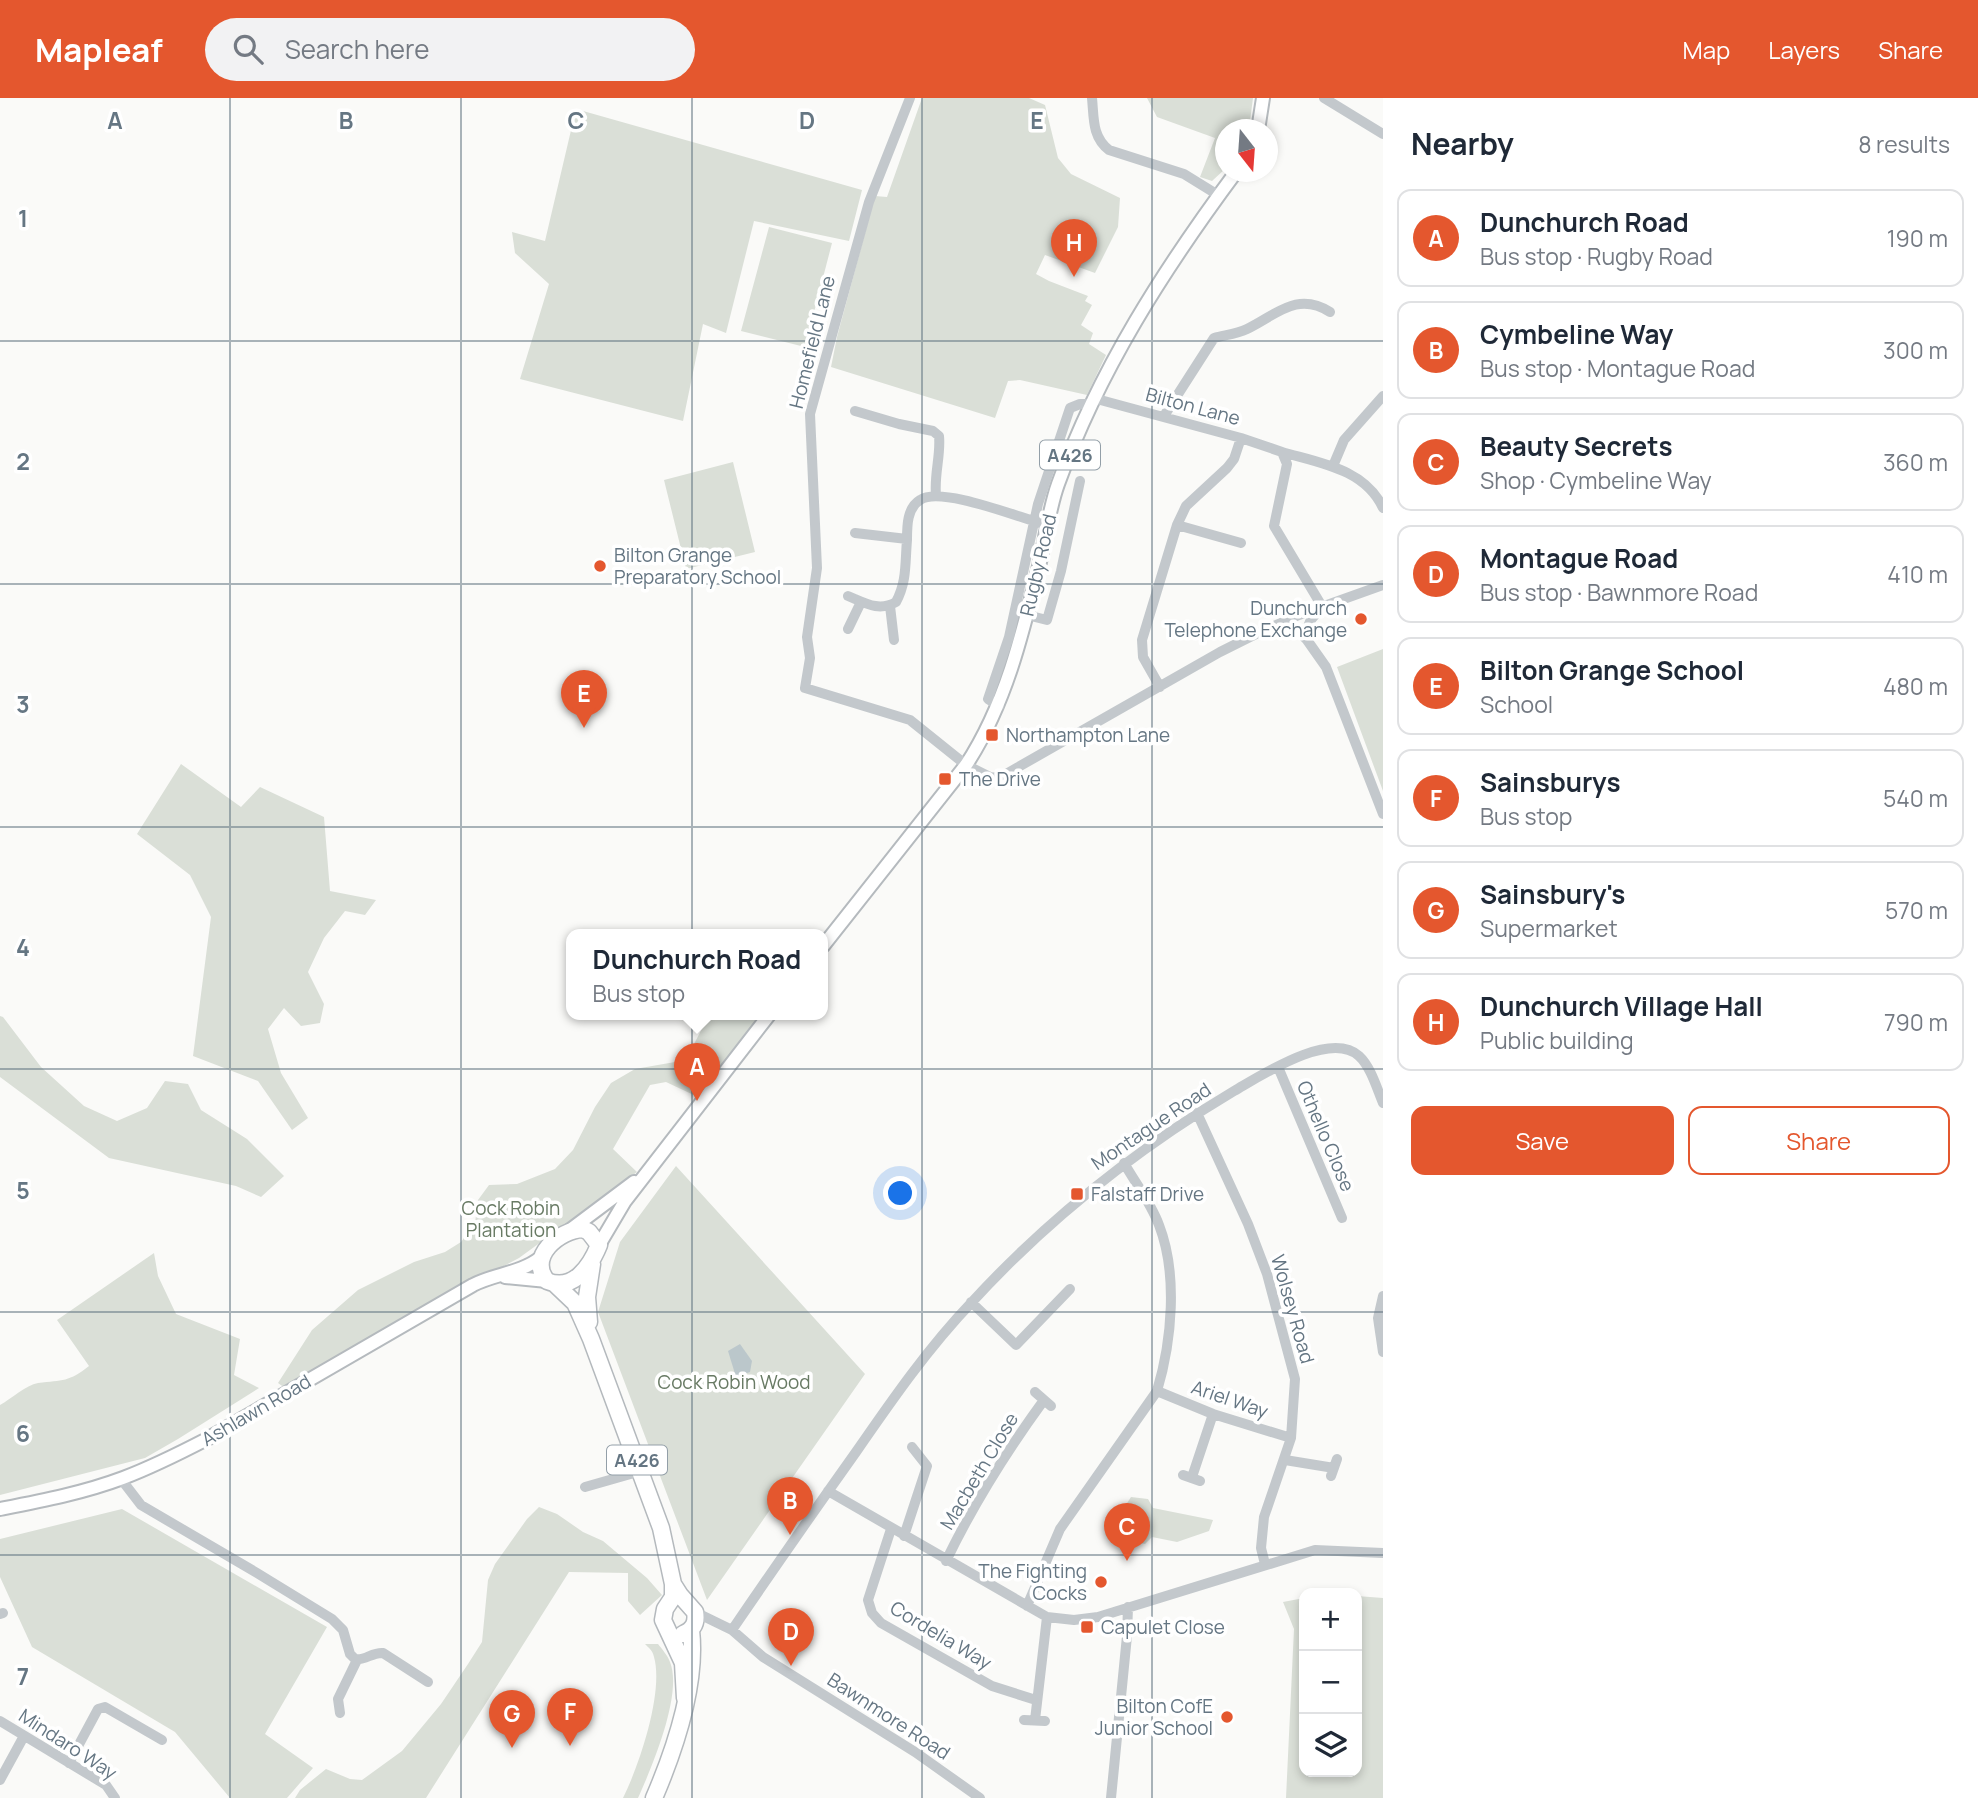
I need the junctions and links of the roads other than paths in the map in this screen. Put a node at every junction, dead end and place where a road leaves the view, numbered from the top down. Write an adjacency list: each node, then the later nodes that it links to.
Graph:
1 (910, 98): 43 (street, Homefield Lane)
2 (1091, 98): 8 (street)
3 (1263, 98): 5 (main road)
4 (1324, 98): 6 (street)
5 (1260, 119)
6 (1383, 134)
7 (1228, 182): 8 (main road, Rugby Road / A426)
8 (1218, 195): 11 (main road, Rugby Road / A426)
9 (1330, 312): 14 (street)
10 (1383, 396): 18 (street)
11 (1092, 401): 14 (street, Bilton Lane); 22 (street); 23 (main road, Rugby Road / A426)
12 (855, 411): 13 (street)
13 (871, 416): 15 (street); 21 (street)
14 (1164, 416): 16 (street, Bilton Lane)
15 (867, 428)
16 (1241, 438): 17 (street, Bilton Lane); 26 (street)
17 (1282, 452): 18 (street, Bilton Lane); 35 (street)
18 (1333, 466): 20 (street, Bilton Lane)
19 (1080, 481): 36 (street)
20 (1380, 493): 24 (street, Bilton Lane)
21 (936, 495): 25 (street); 29 (street)
22 (1038, 504): 23 (street); 25 (street)
23 (1052, 508): 27 (main road, Rugby Road / A426)
24 (1383, 509)
25 (1034, 522): 27 (street); 42 (street)
26 (1177, 525): 30 (street); 41 (street)
27 (1048, 526): 36 (main road, Rugby Road / A426)
28 (855, 533): 29 (street)
29 (907, 539): 34 (street)
30 (1241, 543)
31 (1383, 585): 35 (street)
32 (848, 596): 33 (street)
33 (861, 601): 34 (street); 38 (street)
34 (890, 606): 39 (street)
35 (1323, 608): 37 (street); 40 (street)
36 (1027, 615): 42 (main road, Rugby Road / A426)
37 (1275, 626): 40 (street); 41 (street)
38 (848, 629)
39 (894, 640)
40 (1307, 640): 44 (street)
41 (1160, 687): 43 (street)
42 (999, 706): 43 (main road, Rugby Road / A426)
43 (966, 765): 45 (main road, Rugby Road / A426)
44 (1383, 814)
45 (828, 940)
46 (765, 1020): 51 (main road, A426)
47 (1278, 1067): 48 (street, Montague Road); 49 (street, Montague Road); 52 (street, Othello Close)
48 (1383, 1103)
49 (1197, 1113): 50 (street, Montague Road); 66 (street, Wolsey Road)
50 (1124, 1163): 60 (street, Montague Road); 63 (street)
51 (645, 1174): 53 (main road); 54 (main road, A426)
52 (1341, 1218)
53 (567, 1232): 54 (highway); 55 (highway)
54 (596, 1252): 57 (highway); 61 (highway, A426)
55 (540, 1258): 56 (main road, Ashlawn Road); 57 (highway)
56 (496, 1276): 57 (main road); 72 (main road, Ashlawn Road)
57 (551, 1282): 61 (highway, A426)
58 (1070, 1289): 60 (street)
59 (1383, 1296): 62 (street)
60 (971, 1302): 74 (street, Montague Road)
61 (591, 1339): 70 (highway, A426)
62 (1383, 1352)
63 (1157, 1391): 65 (street, Ariel Way); 81 (street)
64 (1043, 1399): 79 (street, Macbeth Close)
65 (1213, 1413): 66 (street, Ariel Way); 71 (street)
66 (1291, 1438): 68 (street, Wolsey Road)
67 (912, 1447): 77 (street)
68 (1285, 1460): 69 (street); 80 (street, Wolsey Road)
69 (1334, 1468)
70 (640, 1471): 73 (street); 83 (highway, A426)
71 (1192, 1478)
72 (121, 1479): 75 (main road, Ashlawn Road); 87 (street)
73 (585, 1487)
74 (828, 1491): 76 (street); 85 (street, Montague Road)
75 (0, 1509)
76 (891, 1529): 77 (street); 90 (street, Cordelia Way)
77 (904, 1536): 79 (street)
78 (1383, 1553): 80 (street)
79 (946, 1561): 81 (street)
80 (1265, 1564): 82 (street)
81 (1027, 1606): 84 (street)
82 (1128, 1607): 84 (street); 101 (street)
83 (691, 1615): 85 (street, Bawnmore Road); 86 (highway); 86 (highway, A426); 89 (highway, A426)
84 (1047, 1617): 90 (street)
85 (732, 1630): 100 (street, Bawnmore Road)
86 (670, 1631): 89 (highway, A426)
87 (357, 1660): 88 (street); 91 (street)
88 (428, 1682)
89 (685, 1698): 99 (highway, A426)
90 (1037, 1700): 92 (street)
91 (340, 1713)
92 (1035, 1720)
93 (0, 1721): 94 (street, Mindaro Way)
94 (24, 1736): 96 (street, Mindaro Way); 97 (street)
95 (162, 1740): 96 (street)
96 (69, 1763): 98 (street, Mindaro Way)
97 (0, 1780)
98 (115, 1798)
99 (654, 1798)
100 (980, 1798)
101 (1111, 1798)

